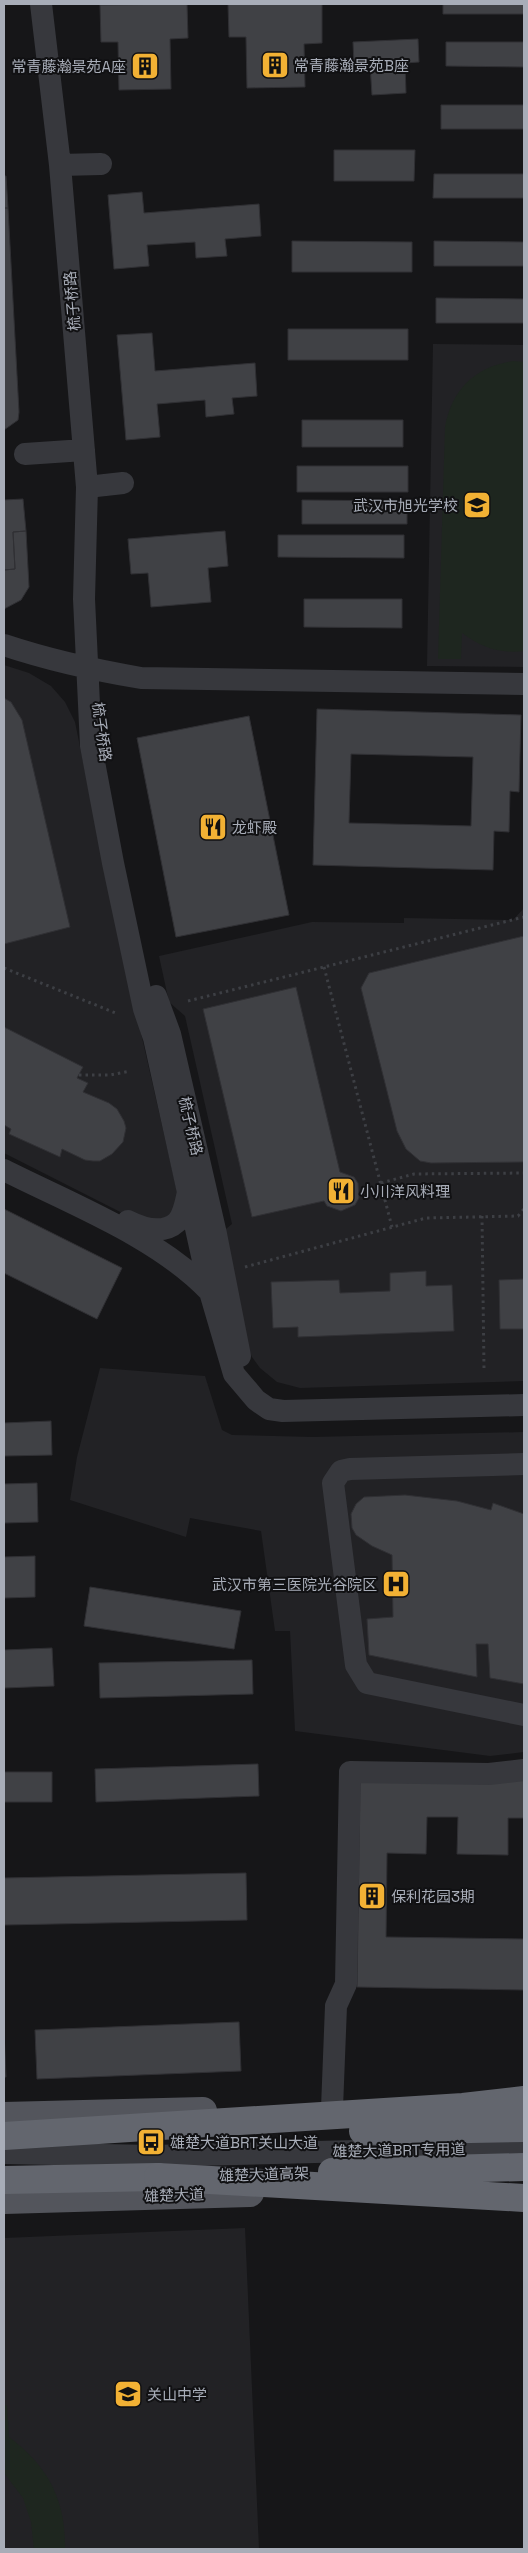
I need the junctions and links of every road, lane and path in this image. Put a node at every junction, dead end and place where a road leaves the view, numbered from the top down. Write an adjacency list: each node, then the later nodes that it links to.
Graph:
1 (41, 4): 3 (street, 梳子桥路)
2 (102, 164): 3 (street)
3 (60, 165): 4 (street, 梳子桥路)
4 (84, 450): 5 (street); 7 (street, 梳子桥路)
5 (25, 454)
6 (123, 483): 7 (street)
7 (87, 488): 10 (street, 梳子桥路)
8 (4, 645): 10 (street)
9 (4, 658): 10 (street)
10 (91, 676): 11 (street); 12 (street); 24 (street, 梳子桥路); 31 (street, 梳子桥路)
11 (524, 684)
12 (524, 694)
13 (524, 917): 14 (path)
14 (324, 967): 16 (path); 23 (path)
15 (4, 968): 17 (path)
16 (188, 1001)
17 (118, 1014)
18 (130, 1071): 19 (path)
19 (79, 1075)
20 (4, 1158): 24 (street)
21 (4, 1170): 29 (street)
22 (524, 1173): 23 (path)
23 (381, 1183): 27 (path)
24 (189, 1190): 29 (street, 梳子桥路)
25 (524, 1210): 26 (path)
26 (482, 1216): 27 (path); 30 (path)
27 (392, 1227): 28 (path)
28 (245, 1267)
29 (210, 1292): 32 (street, 梳子桥路)
30 (484, 1369)
31 (524, 1393)
32 (524, 1406)
33 (524, 1464): 34 (street)
34 (524, 1715)
35 (524, 1770): 37 (street)
36 (524, 2101): 37 (main road); 40 (highway, bridge)
37 (332, 2108): 38 (main road)
38 (4, 2116)
39 (524, 2128): 40 (highway, bridge)
40 (4, 2138)
41 (524, 2147): 42 (street, 雄楚大道BRT专用道)
42 (4, 2153)
43 (524, 2162): 47 (street, 雄楚大道BRT专用道)
44 (524, 2167): 47 (highway, 雄楚大道高架, bridge)
45 (4, 2170): 47 (street, 雄楚大道BRT专用道)
46 (4, 2180): 47 (highway, 雄楚大道高架)
47 (159, 2181): 48 (main road, 雄楚大道); 49 (highway, bridge); 50 (main road, 雄楚大道)
48 (524, 2188)
49 (524, 2198)
50 (4, 2200)

